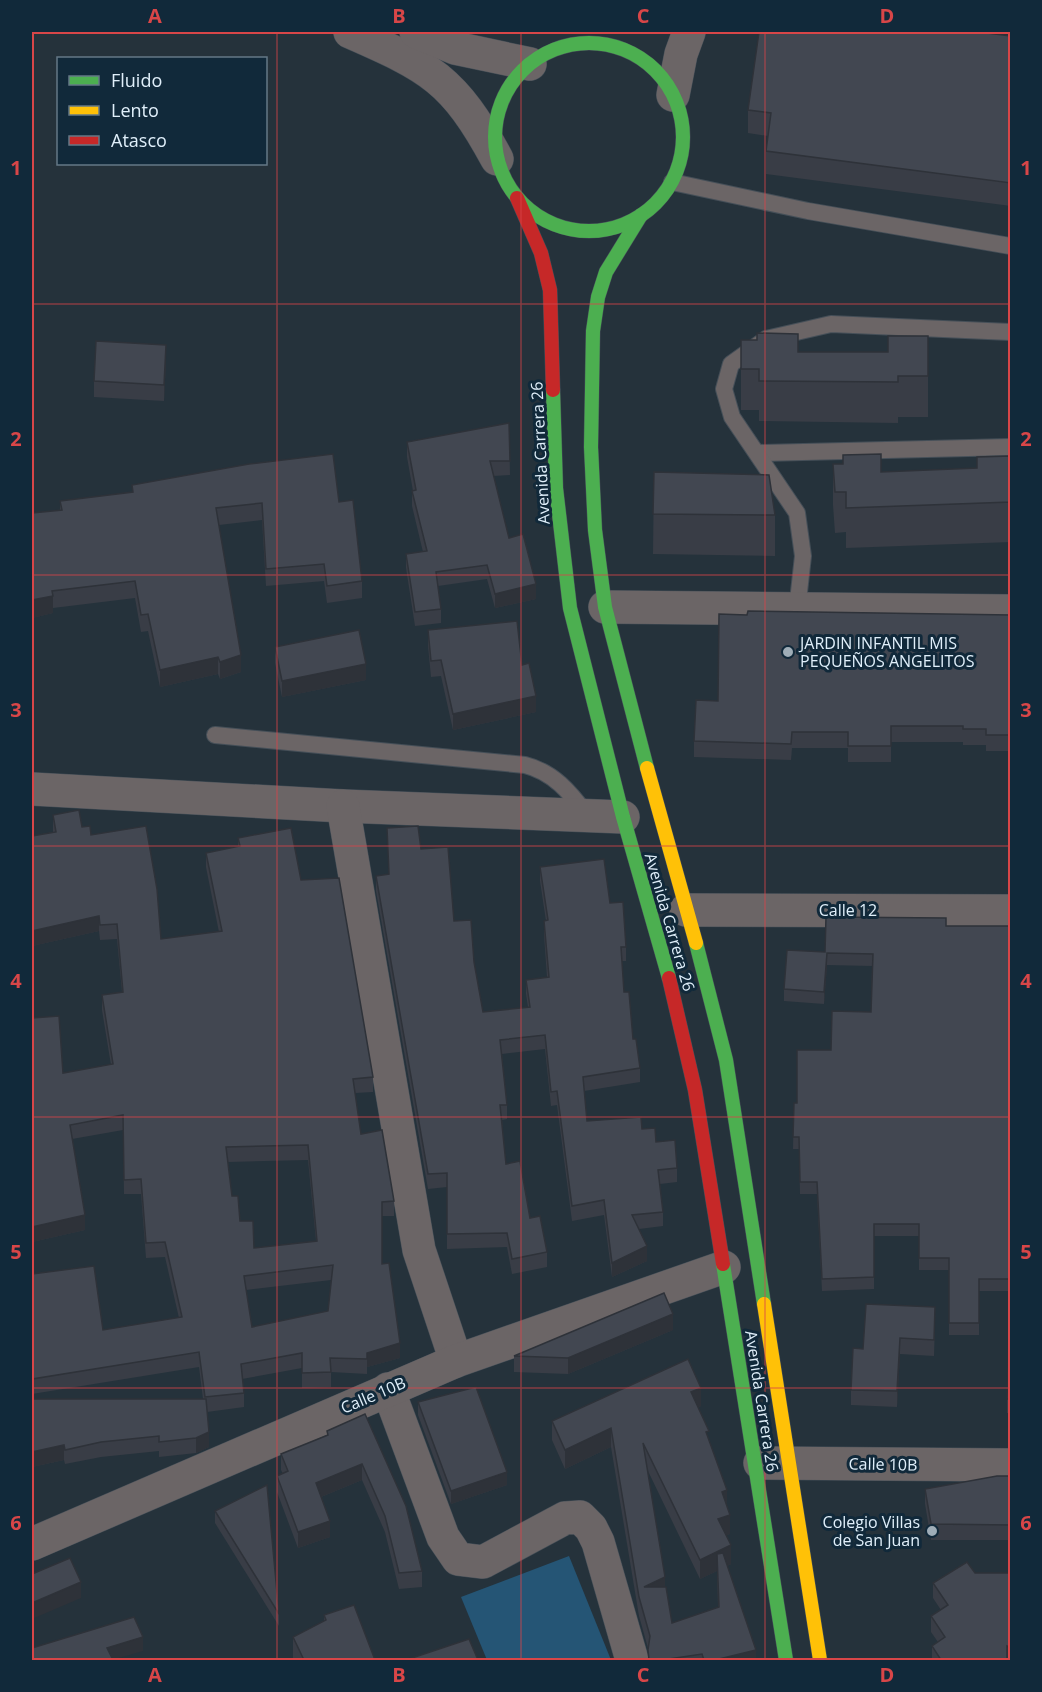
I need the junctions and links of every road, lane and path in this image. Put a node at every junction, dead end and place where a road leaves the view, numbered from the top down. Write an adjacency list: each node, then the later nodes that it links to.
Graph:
1 (350, 32): 9 (street)
2 (416, 32): 6 (street)
3 (570, 32): 6 (main road)
4 (689, 32): 8 (street)
5 (640, 41): 7 (main road)
6 (543, 57): 7 (main road); 9 (main road)
7 (643, 61): 8 (main road)
8 (673, 95): 10 (main road)
9 (497, 159): 11 (main road)
10 (672, 182): 12 (main road); 13 (lane)
11 (517, 198): 12 (main road); 24 (main road, Avenida Carrera 26)
12 (641, 215): 17 (main road, Avenida Carrera 26)
13 (1011, 246)
14 (1011, 332): 16 (lane)
15 (1011, 447): 16 (lane)
16 (758, 453): 18 (lane)
17 (605, 607): 18 (street); 25 (main road, Avenida Carrera 26)
18 (797, 610): 19 (street)
19 (1011, 611)
20 (215, 735): 23 (lane)
21 (32, 789): 22 (street)
22 (343, 806): 23 (street); 28 (street)
23 (587, 815): 24 (street)
24 (623, 817): 27 (main road, Avenida Carrera 26)
25 (686, 910): 26 (street, Calle 12); 30 (main road, Avenida Carrera 26)
26 (1011, 911)
27 (724, 1267): 28 (street, Calle 10B); 31 (main road, Avenida Carrera 26)
28 (456, 1360): 29 (street, Calle 10B)
29 (388, 1389): 33 (street, Calle 10B); 34 (street)
30 (790, 1462): 31 (street, Calle 10B); 32 (street, Calle 10B); 36 (main road, Avenida Carrera 26)
31 (755, 1463): 35 (main road, Avenida Carrera 26)
32 (1011, 1465)
33 (32, 1544)
34 (632, 1660)
35 (786, 1660)
36 (820, 1660)

